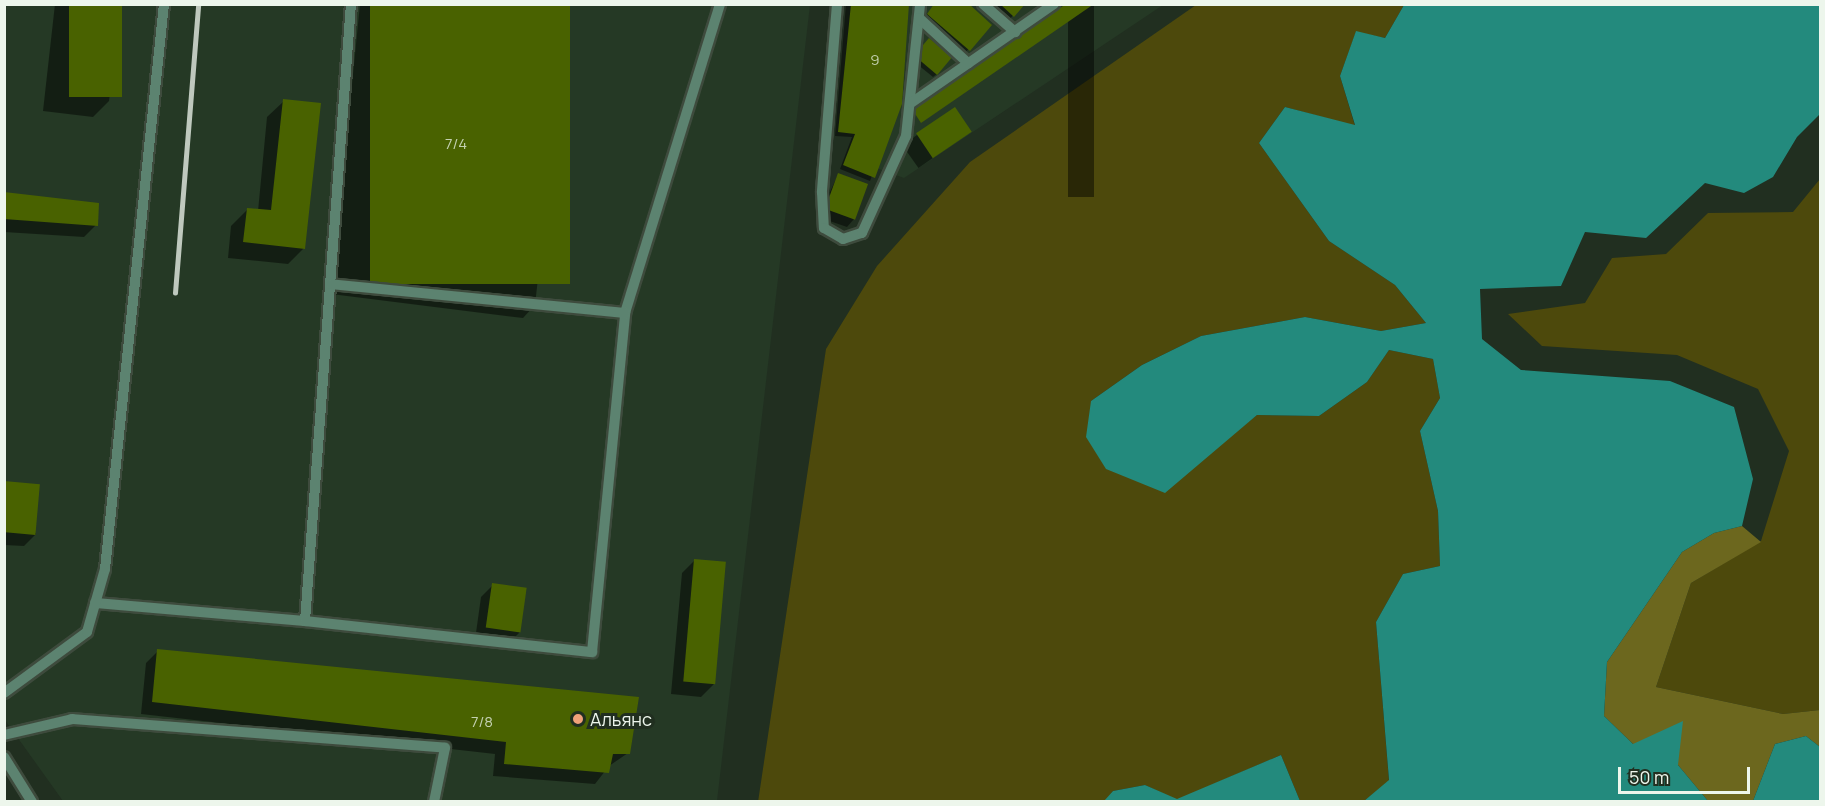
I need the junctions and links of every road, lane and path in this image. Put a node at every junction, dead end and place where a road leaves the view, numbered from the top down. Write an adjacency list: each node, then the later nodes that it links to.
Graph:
1 (164, 4): 14 (lane)
2 (351, 4): 12 (lane)
3 (720, 4): 13 (lane)
4 (837, 4): 11 (lane)
5 (920, 4): 8 (lane)
6 (983, 4): 9 (lane)
7 (1054, 4): 9 (lane)
8 (919, 18): 10 (lane); 11 (lane)
9 (1015, 32): 10 (lane)
10 (968, 63): 11 (lane)
11 (911, 103)
12 (330, 284): 13 (lane); 15 (lane)
13 (625, 313): 15 (lane)
14 (95, 603): 15 (lane); 16 (lane)
15 (305, 621)
16 (4, 693)
17 (4, 735): 20 (lane)
18 (4, 757): 19 (lane)
19 (33, 801)
20 (434, 801)

